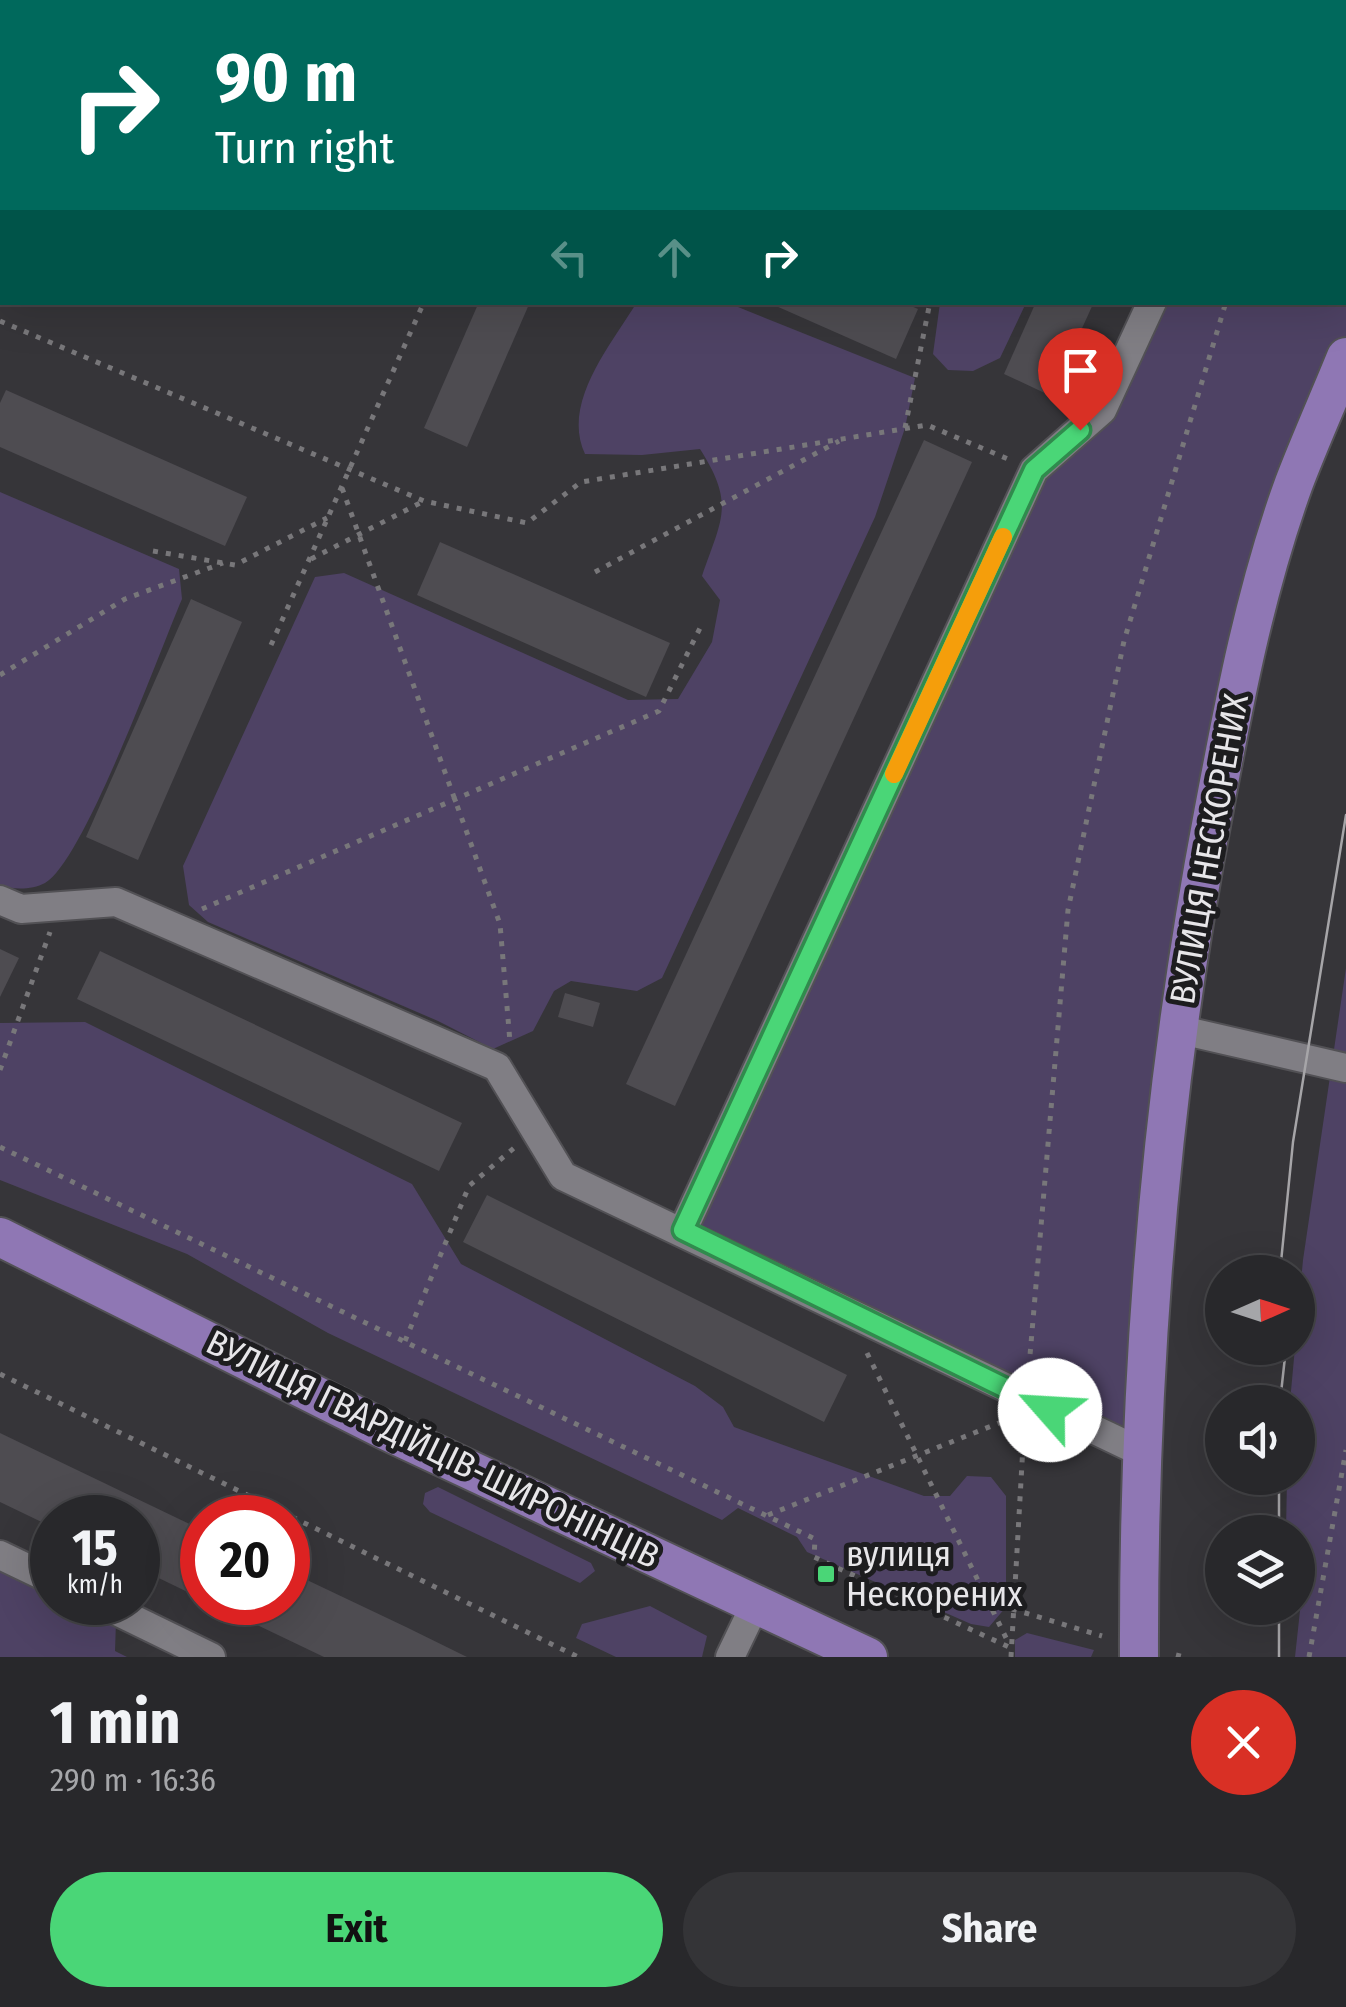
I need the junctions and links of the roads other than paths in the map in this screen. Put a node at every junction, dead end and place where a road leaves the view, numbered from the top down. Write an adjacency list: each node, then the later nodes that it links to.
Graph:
1 (1151, 305): 6 (lane)
2 (1346, 357): 4 (main road, ВУЛИЦЯ НЕСКОРЕНИХ)
3 (0, 900): 6 (lane)
4 (1177, 1029): 5 (lane); 8 (main road, ВУЛИЦЯ НЕСКОРЕНИХ)
5 (1346, 1068)
6 (683, 1230): 8 (lane)
7 (0, 1236): 11 (main road, ВУЛИЦЯ ГВАРДІЙЦІВ-ШИРОНІНЦІВ)
8 (1139, 1452): 16 (main road, ВУЛИЦЯ НЕСКОРЕНИХ)
9 (0, 1555): 10 (lane)
10 (30, 1569)
11 (756, 1603): 14 (lane); 15 (main road, ВУЛИЦЯ ГВАРДІЙЦІВ-ШИРОНІНЦІВ)
12 (145, 1625): 13 (lane)
13 (211, 1657)
14 (730, 1657)
15 (868, 1657)
16 (1139, 1657)

